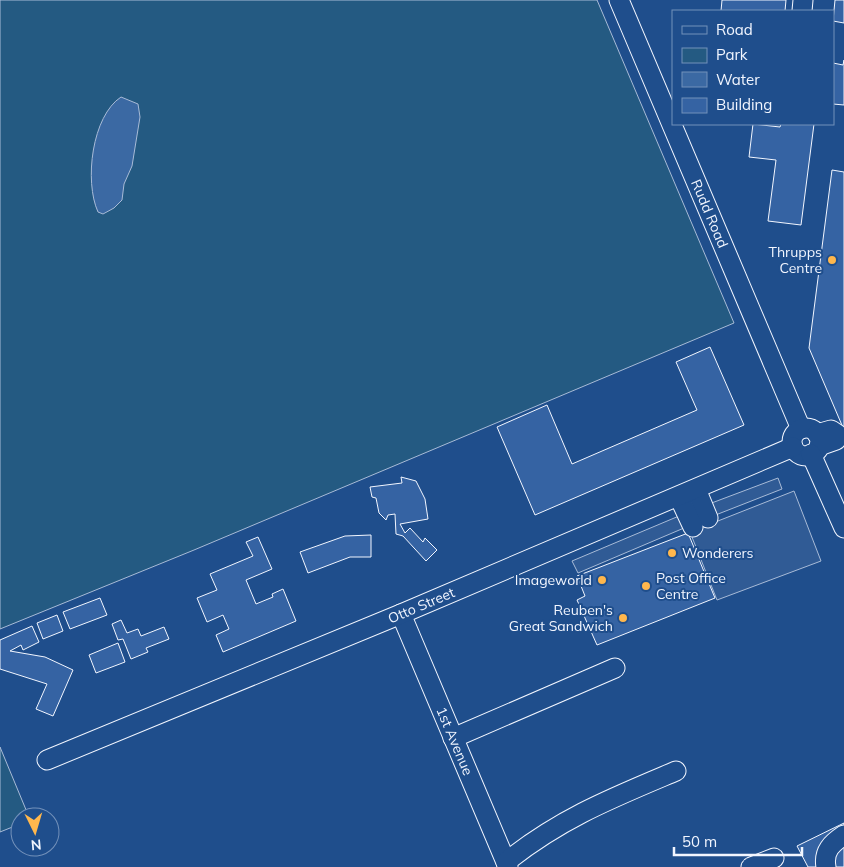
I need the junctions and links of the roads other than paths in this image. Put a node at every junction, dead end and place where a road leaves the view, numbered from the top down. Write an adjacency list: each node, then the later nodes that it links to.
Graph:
1 (619, 0): 2 (street, Rudd Road)
2 (672, 121)
3 (674, 125): 4 (street, Rudd Road)
4 (812, 441): 5 (street, Otto Street); 7 (street, Rudd Road)
5 (687, 493): 6 (street); 8 (street, Otto Street)
6 (701, 523)
7 (844, 528)
8 (401, 614): 10 (street, 1st Avenue); 11 (street, Otto Street)
9 (615, 668): 10 (street)
10 (453, 738): 15 (street, 1st Avenue)
11 (48, 760)
12 (676, 771): 15 (street)
13 (844, 835): 17 (street)
14 (774, 858): 16 (street)
15 (507, 865)
16 (751, 867)
17 (826, 867)

